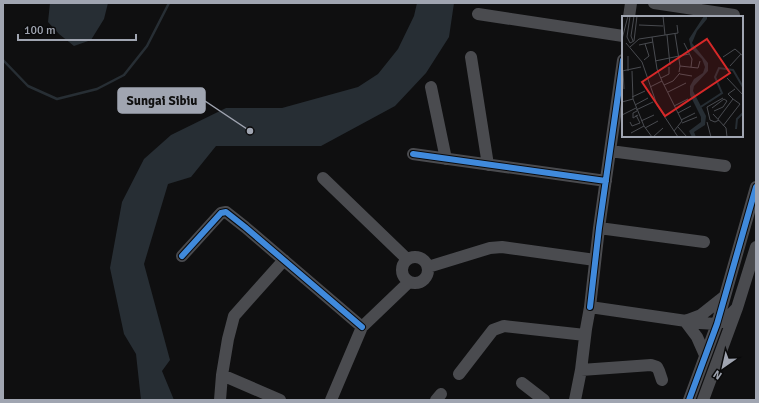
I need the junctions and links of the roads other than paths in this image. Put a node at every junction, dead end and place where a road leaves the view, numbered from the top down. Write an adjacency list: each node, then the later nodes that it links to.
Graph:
1 (631, 3): 5 (street)
2 (654, 3): 4 (street)
3 (478, 14): 6 (street)
4 (734, 15)
5 (629, 16)
6 (622, 36)
7 (471, 57): 13 (street)
8 (622, 74): 10 (street)
9 (431, 87): 12 (street)
10 (610, 151): 14 (street); 16 (street)
11 (413, 154): 12 (street)
12 (446, 160): 13 (street)
13 (488, 165): 16 (street)
14 (724, 166)
15 (323, 178): 22 (street)
16 (606, 181): 18 (street)
17 (756, 187): 27 (street)
18 (600, 228): 19 (street); 24 (street)
19 (704, 242)
20 (756, 247): 29 (street)
21 (182, 256): 23 (street)
22 (407, 259): 25 (street); 26 (street)
23 (284, 260): 32 (street); 37 (street)
24 (595, 260): 25 (street); 28 (street)
25 (428, 267): 26 (street)
26 (409, 282): 32 (street)
27 (724, 296): 30 (street); 31 (street)
28 (590, 307): 30 (street); 33 (street)
29 (737, 308): 31 (street); 46 (street)
30 (685, 321): 31 (street); 34 (street)
31 (717, 324): 34 (street)
32 (362, 327): 42 (street)
33 (585, 335): 35 (street); 36 (street)
34 (705, 355): 45 (street)
35 (581, 370): 38 (street); 44 (street)
36 (459, 374)
37 (222, 375): 40 (street); 41 (street)
38 (662, 380)
39 (522, 383): 43 (street)
40 (220, 400)
41 (280, 400)
42 (331, 400)
43 (544, 400)
44 (575, 400)
45 (689, 400)
46 (703, 400)

